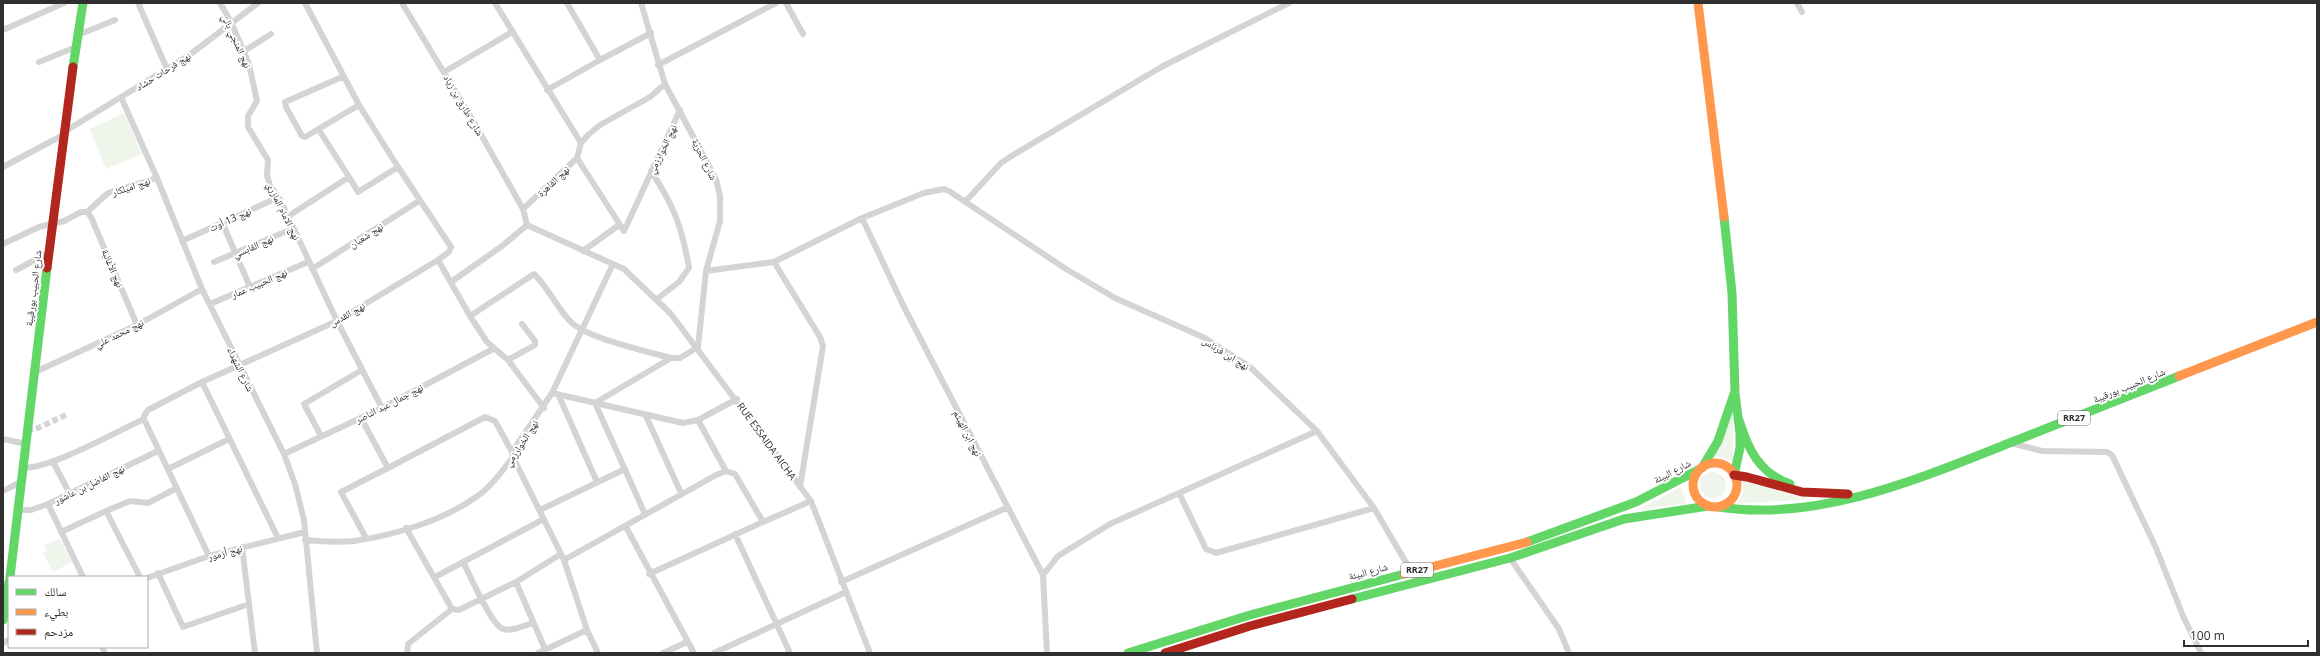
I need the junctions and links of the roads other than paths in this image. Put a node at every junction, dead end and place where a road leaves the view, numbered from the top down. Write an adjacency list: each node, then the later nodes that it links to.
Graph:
1 (64, 3): 19 (street)
2 (83, 3): 24 (main road, شارع الحبيب بورقيبة)
3 (138, 3): 30 (street)
4 (220, 3): 18 (street, نهج المنجي بالي)
5 (258, 3): 18 (street, نهج فرحات حشاد)
6 (304, 3): 32 (street)
7 (402, 3): 31 (street, شارع طارق بن زياد)
8 (495, 3): 20 (street)
9 (567, 3): 27 (street)
10 (641, 3): 21 (street, شارع الحرّيّة)
11 (776, 3): 29 (street)
12 (786, 3): 23 (street)
13 (1289, 3): 50 (street)
14 (1698, 3): 92 (main road)
15 (1797, 3): 16 (street)
16 (1802, 12)
17 (115, 20): 24 (street)
18 (231, 22): 26 (street, نهج المنجي بالي); 30 (street, نهج فرحات حشاد)
19 (3, 29)
20 (512, 32): 31 (street); 34 (street)
21 (651, 33): 27 (street); 29 (street, شارع الحرّيّة)
22 (271, 34): 26 (street)
23 (803, 34)
24 (78, 36): 25 (main road, شارع الحبيب بورقيبة)
25 (76, 47): 28 (street); 40 (main road, شارع الحبيب بورقيبة)
26 (244, 51): 36 (street, نهج المنجي بالي)
27 (600, 60): 34 (street)
28 (39, 62)
29 (658, 65): 33 (street, شارع الحرّيّة)
30 (167, 69): 35 (street, نهج فرحات حشاد)
31 (444, 72): 51 (street, شارع طارق بن زياد)
32 (342, 76): 37 (street); 39 (street)
33 (666, 84): 38 (street, شارع الحرّيّة); 41 (street)
34 (547, 90): 41 (street)
35 (121, 97): 40 (street, نهج فرحات حشاد); 47 (street, شارع الشهداء)
36 (257, 102): 48 (street, نهج الامام المازري)
37 (359, 105): 39 (street); 44 (street)
38 (680, 110): 45 (street, نهج الخوارزمي); 72 (street, شارع الحرّيّة)
39 (319, 130): 46 (street)
40 (63, 134): 43 (street, نهج فرحات حشاد); 56 (main road, شارع الحبيب بورقيبة)
41 (581, 143): 42 (street, نهج القاهرة)
42 (577, 158): 51 (street, نهج القاهرة); 58 (street)
43 (3, 167)
44 (398, 168): 46 (street); 49 (street)
45 (651, 171): 58 (street, نهج الخوارزمي); 76 (street)
46 (349, 177): 53 (street)
47 (157, 178): 52 (street, نهج اميلكار); 60 (street, شارع الشهداء)
48 (279, 197): 53 (street, نهج الامام المازري); 55 (street, نهج 13 أوت)
49 (419, 201): 65 (street, نهج القدس); 70 (street, نهج شعبان)
50 (965, 202): 54 (street, نهج ابن فرناس); 103 (street, نهج ابن فرناس)
51 (523, 209): 57 (street)
52 (87, 212): 56 (street); 82 (street, نهج الأغالبة)
53 (287, 217): 59 (street, نهج الامام المازري)
54 (862, 218): 68 (street); 134 (street, نهج ابن الهيثم)
55 (222, 222): 60 (street, نهج 13 أوت); 64 (street)
56 (52, 224): 61 (street); 63 (main road, شارع الحبيب بورقيبة)
57 (527, 225): 62 (street, RUE ESSAIDA AICHA); 73 (street)
58 (619, 225): 62 (street)
59 (292, 229): 64 (street, نهج القابسي); 67 (street, نهج الامام المازري)
60 (182, 241): 75 (street, شارع الشهداء)
61 (3, 244)
62 (583, 251): 69 (street, RUE ESSAIDA AICHA)
63 (48, 253): 71 (street); 90 (main road, شارع الحبيب بورقيبة)
64 (236, 254): 66 (street, نهج القابسي); 74 (street)
65 (438, 260): 73 (street); 79 (street, نهج القدس)
66 (214, 262)
67 (308, 262): 70 (street, نهج الامام المازري); 74 (street, نهج الحبيب عمار)
68 (774, 262): 72 (street); 122 (street)
69 (613, 264): 76 (street, RUE ESSAIDA AICHA); 83 (street, نهج الخوارزمي)
70 (312, 269): 79 (street, نهج الامام المازري)
71 (16, 270)
72 (706, 271): 84 (street, شارع الحرّيّة)
73 (451, 282): 78 (street)
74 (250, 287): 77 (street, نهج الحبيب عمار)
75 (202, 289): 77 (street, شارع الشهداء); 82 (street, نهج محمد علي)
76 (657, 299): 84 (street, RUE ESSAIDA AICHA)
77 (210, 304): 88 (street, شارع الشهداء)
78 (470, 316): 83 (street); 85 (street)
79 (337, 321): 88 (street, نهج القدس); 89 (street, نهج الامام المازري)
80 (2317, 322): 107 (main road, شارع الحبيب بورقيبة / RR27)
81 (522, 324): 87 (street)
82 (137, 325): 90 (street, نهج محمد علي)
83 (583, 330): 86 (street); 93 (street, نهج الخوارزمي)
84 (698, 347): 86 (street); 94 (street, RUE ESSAIDA AICHA)
85 (493, 348): 87 (street); 96 (street, نهج جمال عبد الناصر)
86 (671, 358): 95 (street)
87 (508, 360): 97 (street)
88 (239, 366): 91 (street, نهج القدس); 110 (street, شارع الشهداء)
89 (362, 370): 96 (street, نهج الامام المازري); 104 (street)
90 (33, 373): 108 (main road, شارع الحبيب بورقيبة)
91 (202, 382): 100 (street, نهج القدس); 106 (street)
92 (1735, 393): 102 (main road); 117 (main road)
93 (555, 394): 95 (street); 97 (street, نهج الخوارزمي); 121 (street)
94 (737, 399): 101 (street); 122 (street, RUE ESSAIDA AICHA)
95 (595, 404): 98 (street); 116 (street)
96 (382, 408): 99 (street, نهج جمال عبد الناصر)
97 (544, 408): 111 (street, نهج الخوارزمي)
98 (646, 416): 101 (street); 125 (street)
99 (361, 418): 104 (street, نهج جمال عبد الناصر); 114 (street)
100 (144, 419): 109 (street); 112 (street)
101 (698, 420): 118 (street)
102 (1739, 420): 119 (main road); 128 (main road)
103 (1317, 431): 126 (street); 135 (street, نهج ابن فرناس)
104 (321, 436): 110 (street, نهج جمال عبد الناصر)
105 (3, 439): 108 (street)
106 (229, 439): 115 (street); 147 (street)
107 (2011, 443): 129 (main road, شارع الحبيب بورقيبة / RR27); 192 (street)
108 (26, 444): 113 (main road, شارع الحبيب بورقيبة)
109 (158, 451): 115 (street); 127 (street, نهج الفاضل بن عاشور)
110 (284, 454): 145 (street, شارع الشهداء)
111 (513, 455): 114 (street); 137 (street); 143 (street, نهج الخوارزمي)
112 (53, 462): 113 (street); 127 (street)
113 (22, 468): 120 (main road, شارع الحبيب بورقيبة)
114 (388, 468): 148 (street)
115 (168, 469): 123 (street)
116 (625, 469): 121 (street); 139 (street)
117 (1701, 469): 119 (main road, RR27); 132 (main road); 155 (main road, شارع البيئة / RR27)
118 (726, 471): 125 (street); 141 (street)
119 (1734, 476): 128 (main road, RR27); 133 (main road)
120 (20, 482): 124 (street); 136 (main road, شارع الحبيب بورقيبة)
121 (597, 482): 137 (street)
122 (800, 487): 130 (street, RUE ESSAIDA AICHA)
123 (177, 488): 138 (street); 151 (street)
124 (3, 491)
125 (681, 493): 139 (street)
126 (1179, 493): 135 (street); 158 (street)
127 (70, 494): 131 (street, نهج الفاضل بن عاشور)
128 (1827, 494): 129 (main road, RR27)
129 (1856, 494): 133 (main road, RR27)
130 (811, 501): 141 (street); 166 (street, RUE ESSAIDA AICHA)
131 (48, 504): 136 (street, نهج الفاضل بن عاشور); 144 (street)
132 (1708, 506): 133 (main road, RR27); 153 (main road, RR27)
133 (1718, 507)
134 (1006, 508): 158 (street, نهج ابن الهيثم); 166 (street)
135 (1374, 508): 155 (street, نهج ابن فرناس)
136 (17, 510): 159 (main road, شارع الحبيب بورقيبة)
137 (540, 510): 140 (street)
138 (106, 511): 144 (street); 161 (street)
139 (645, 514): 142 (street)
140 (544, 519): 152 (street); 154 (street)
141 (763, 522): 146 (street)
142 (626, 527): 152 (street); 157 (street)
143 (406, 528): 148 (street, نهج الخوارزمي); 163 (street)
144 (61, 532): 160 (street)
145 (305, 532): 147 (street, نهج أزمور); 149 (street, شارع الشهداء)
146 (735, 534): 157 (street); 173 (street)
147 (278, 538): 150 (street, نهج أزمور)
148 (366, 538): 149 (street, نهج الخوارزمي)
149 (305, 540): 179 (street, شارع الشهداء)
150 (242, 547): 151 (street, نهج أزمور); 170 (street)
151 (209, 556): 156 (street, نهج أزمور)
152 (563, 557): 165 (street); 175 (street)
153 (1510, 558): 167 (main road, RR27); 191 (street)
154 (463, 562): 163 (street); 169 (street)
155 (1411, 571): 167 (street, نهج ابن فرناس); 189 (main road, شارع البيئة / RR27)
156 (158, 573): 164 (street, نهج أزمور); 170 (street)
157 (650, 574): 176 (street)
158 (1043, 575): 188 (street, نهج ابن الهيثم)
159 (8, 576)
160 (83, 576)
161 (139, 576)
162 (8, 577): 172 (main road, شارع الحبيب بورقيبة)
163 (435, 577): 171 (street)
164 (148, 578)
165 (516, 582): 169 (street); 174 (street)
166 (841, 582): 168 (street, RUE ESSAIDA AICHA)
167 (1418, 583): 190 (main road, RR27)
168 (846, 592): 173 (street); 187 (street, RUE ESSAIDA AICHA)
169 (482, 599): 171 (street); 174 (street)
170 (250, 604): 178 (street)
171 (452, 609): 180 (street)
172 (3, 619)
173 (777, 622): 185 (street); 186 (street)
174 (533, 623): 177 (street)
175 (587, 630): 177 (street); 182 (street)
176 (687, 642): 183 (street); 184 (street)
177 (545, 649): 181 (street)
178 (255, 653)
179 (317, 653)
180 (406, 653)
181 (538, 653)
182 (598, 653)
183 (663, 653)
184 (694, 653)
185 (714, 653)
186 (790, 653)
187 (870, 653)
188 (1047, 653)
189 (1128, 653)
190 (1166, 653)
191 (1570, 653)
192 (2201, 653)

